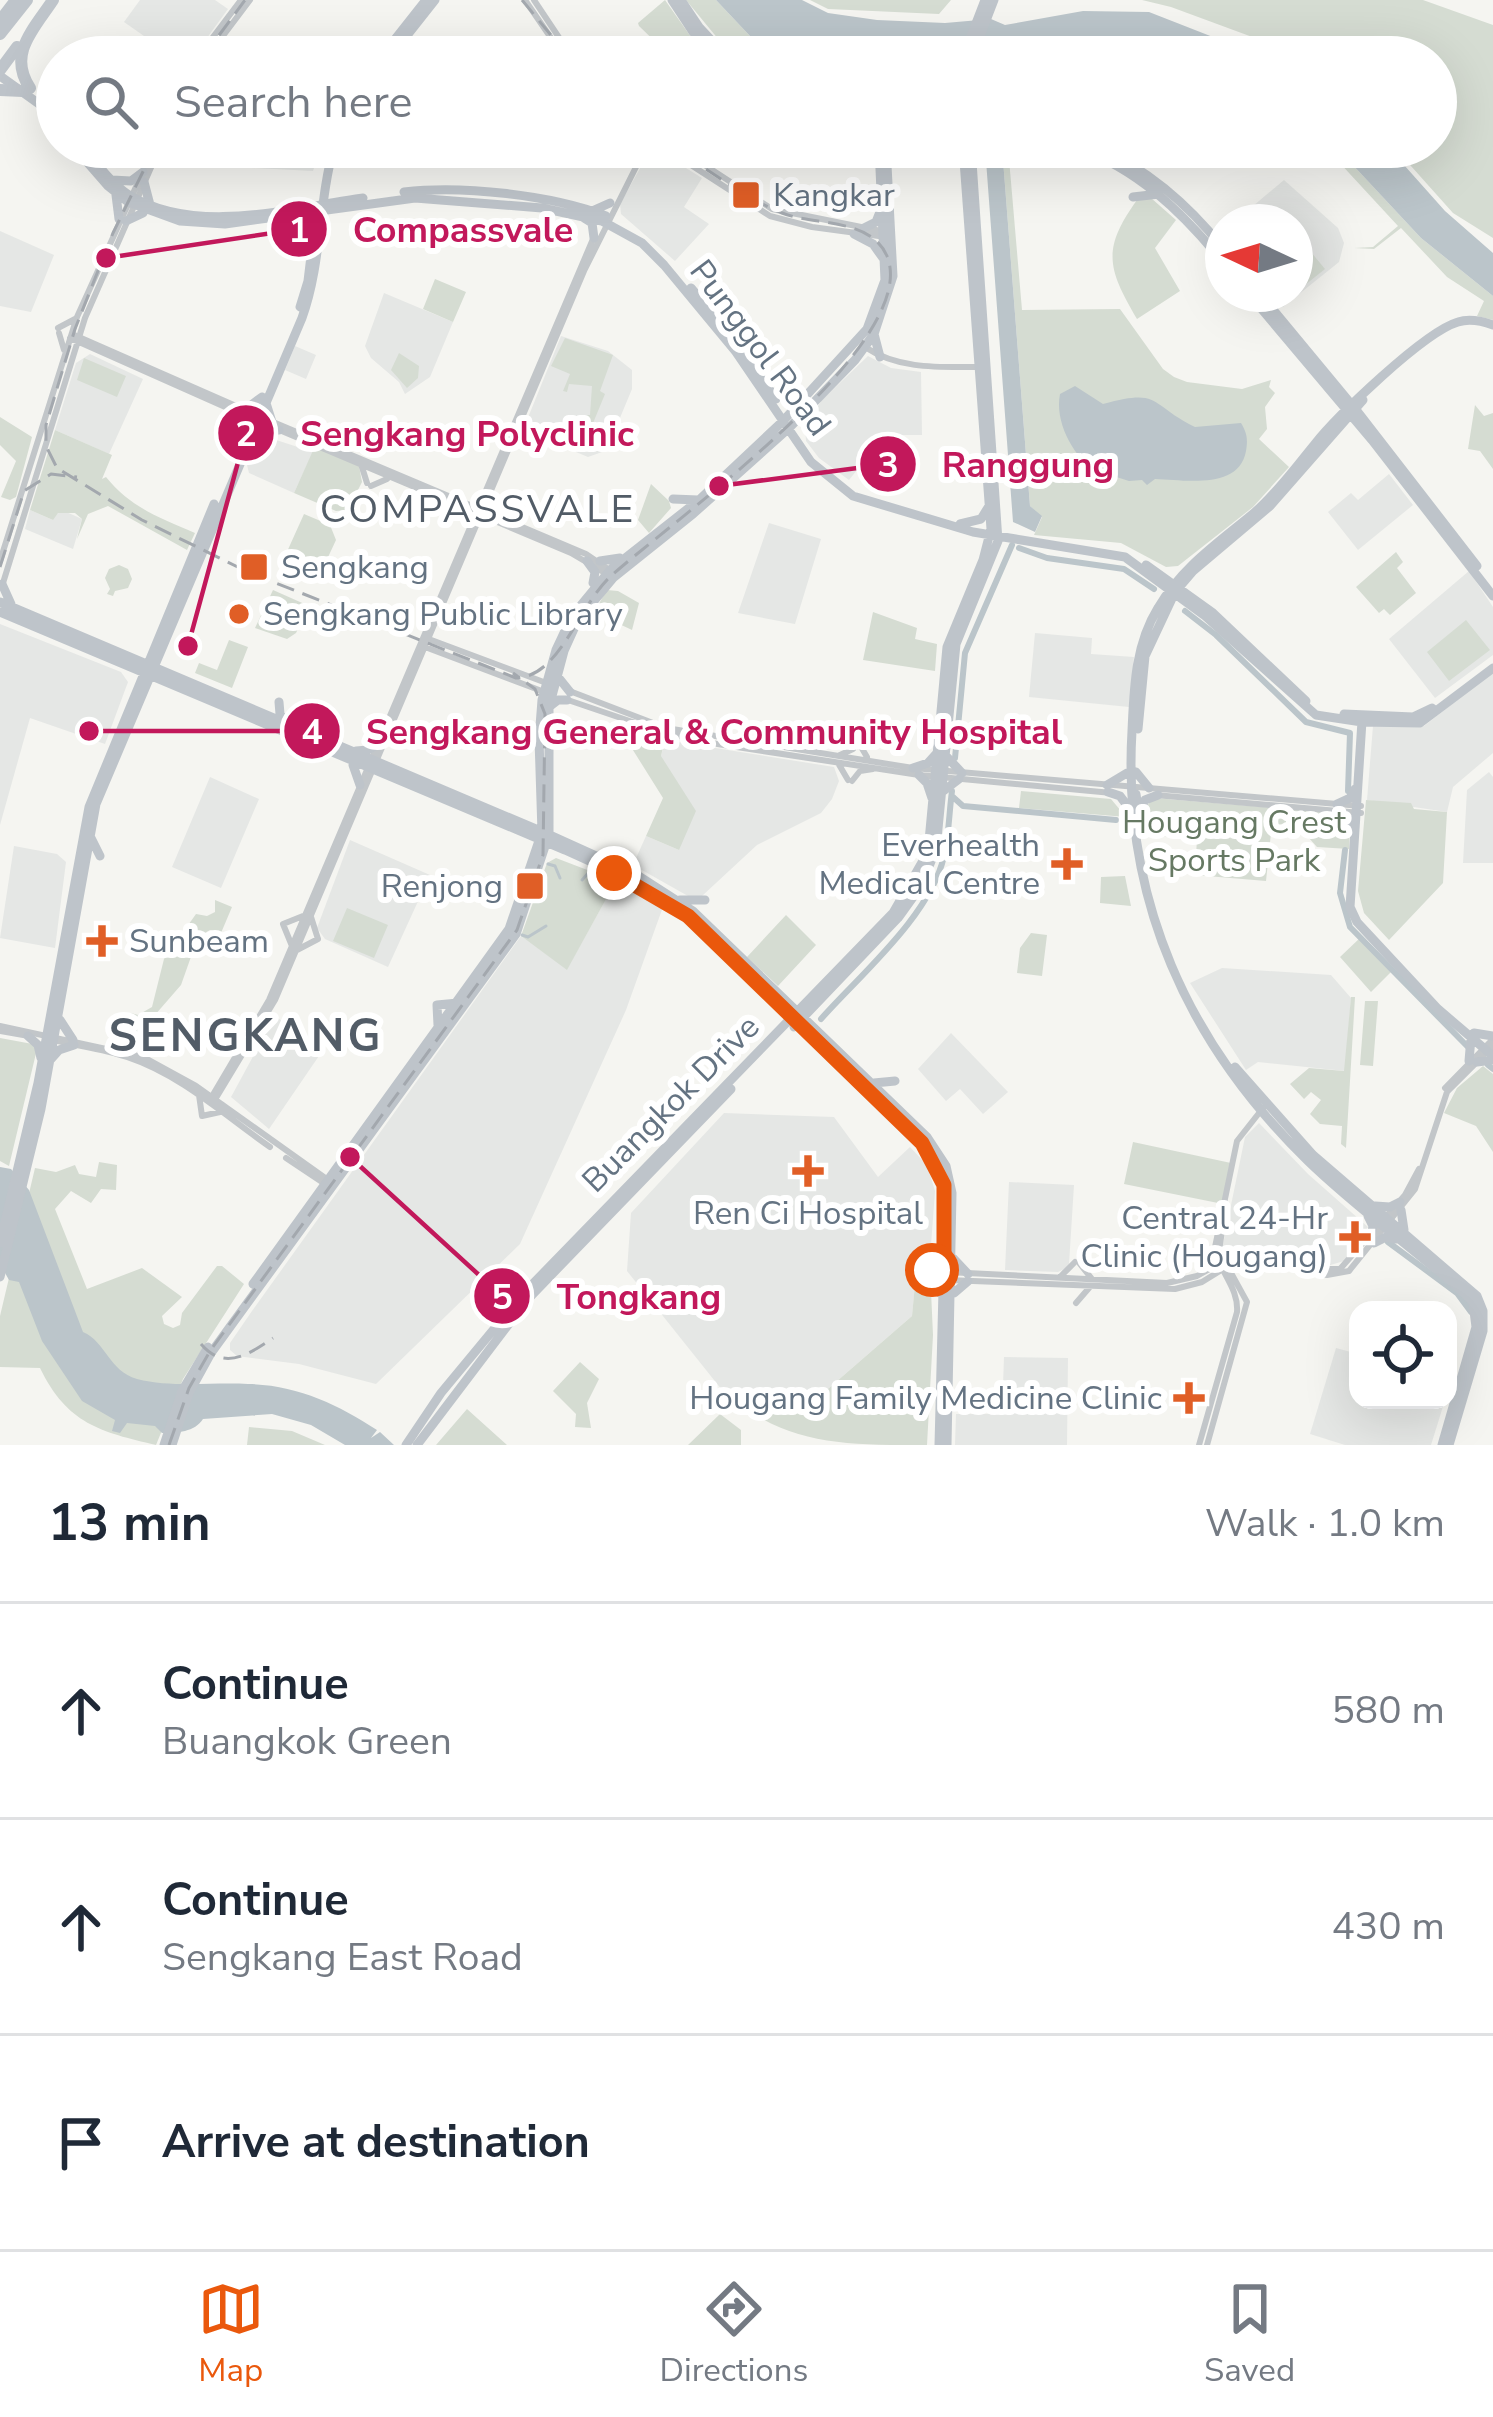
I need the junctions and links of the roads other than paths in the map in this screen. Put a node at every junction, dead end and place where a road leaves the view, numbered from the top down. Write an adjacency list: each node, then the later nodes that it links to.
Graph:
1 (16, 0): 10 (highway)
2 (28, 0): 11 (highway)
3 (241, 0): 12 (street)
4 (250, 0): 13 (street)
5 (430, 0): 14 (main road)
6 (529, 0): 15 (street)
7 (676, 0): 16 (main road); 17 (main road)
8 (991, 0): 18 (main road)
9 (42, 11): 19 (highway); 20 (highway)
10 (0, 21)
11 (0, 34)
12 (216, 36)
13 (220, 36)
14 (402, 36)
15 (554, 36)
16 (696, 36)
17 (707, 36)
18 (976, 36)
19 (0, 71): 20 (main road)
20 (26, 89): 21 (highway); 22 (main road)
21 (0, 90)
22 (36, 99)
23 (93, 168): 40 (main road, Punggol Road)
24 (102, 168): 37 (main road, Punggol Road)
25 (147, 168): 36 (street)
26 (326, 168): 38 (main road)
27 (632, 168): 47 (street)
28 (695, 168): 51 (street)
29 (710, 168): 51 (street)
30 (882, 168): 44 (main road)
31 (883, 168): 54 (main road)
32 (968, 168): 69 (main road, Buangkok Drive)
33 (1129, 168): 39 (main road)
34 (1130, 168): 39 (main road)
35 (1156, 168): 39 (main road)
36 (143, 177): 37 (main road); 41 (street); 45 (main road)
37 (112, 180): 41 (main road, Punggol Road)
38 (321, 186): 42 (main road); 43 (main road); 46 (main road)
39 (1160, 189): 52 (main road); 56 (main road)
40 (115, 193): 41 (main road, Punggol Road); 49 (main road)
41 (132, 201): 45 (main road, Punggol Road); 49 (street)
42 (345, 204): 43 (main road, Punggol Road); 47 (main road, Punggol Road); 48 (main road, Punggol Road); 53 (main road)
43 (320, 208): 46 (main road, Punggol Road); 53 (main road)
44 (881, 208): 51 (main road); 54 (main road)
45 (152, 210): 46 (main road, Punggol Road); 49 (main road)
46 (299, 211): 53 (main road)
47 (605, 214): 48 (main road, Punggol Road); 50 (main road, Punggol Road); 55 (street)
48 (579, 216): 55 (main road)
49 (123, 220): 60 (street)
50 (622, 227): 55 (main road); 75 (main road, Punggol Road)
51 (859, 231): 54 (street); 57 (main road)
52 (1205, 231)
53 (317, 234): 73 (main road)
54 (886, 234): 57 (main road); 62 (main road)
55 (596, 240): 89 (street)
56 (1205, 241)
57 (885, 262): 64 (main road)
58 (1266, 312): 71 (main road)
59 (1274, 312): 71 (main road)
60 (81, 317): 63 (street); 65 (street); 67 (street)
61 (1493, 328): 72 (main road)
62 (874, 334): 64 (main road); 66 (main road)
63 (75, 337): 65 (street); 67 (street)
64 (861, 344): 66 (street); 74 (main road); 78 (main road)
65 (93, 345): 67 (street); 77 (street)
66 (880, 357): 68 (street)
67 (67, 359): 102 (street); 109 (street)
68 (964, 367): 69 (street); 70 (main road)
69 (983, 367): 70 (main road, Buangkok Drive); 92 (main road, Buangkok Drive)
70 (980, 382): 92 (main road, Buangkok Drive)
71 (1335, 391): 72 (main road); 76 (main road); 82 (main road)
72 (1368, 392): 76 (main road); 83 (main road)
73 (264, 397): 77 (main road); 79 (main road); 81 (main road)
74 (805, 399): 75 (main road); 80 (main road)
75 (775, 402): 80 (main road, Punggol Road); 85 (main road)
76 (1351, 409): 82 (main road); 83 (main road)
77 (239, 411): 79 (street); 84 (main road)
78 (802, 414): 80 (main road); 86 (main road)
79 (256, 418): 81 (street); 84 (main road)
80 (787, 423): 85 (main road); 86 (main road, Punggol Road)
81 (276, 426): 84 (main road); 87 (street); 91 (street)
82 (1334, 427): 83 (main road); 105 (main road)
83 (1368, 430): 108 (main road); 111 (main road)
84 (248, 435): 119 (main road)
85 (773, 436): 86 (main road); 90 (main road); 103 (main road)
86 (799, 441): 96 (main road, Punggol Road); 98 (main road, Punggol Road)
87 (361, 464): 88 (street); 88 (street)
88 (397, 480): 91 (street)
89 (487, 494): 91 (street); 93 (street); 94 (street)
90 (699, 500): 95 (main road); 95 (main road)
91 (460, 504): 93 (street); 97 (street)
92 (994, 507): 96 (main road); 99 (main road, Buangkok Drive); 100 (main road)
93 (479, 512): 94 (street); 97 (street)
94 (498, 520): 97 (street); 104 (street); 107 (street)
95 (668, 524): 103 (main road)
96 (960, 524): 99 (main road, Punggol Road)
97 (471, 532): 117 (street); 118 (street)
98 (974, 532): 99 (main road, Punggol Road); 101 (main road)
99 (995, 533): 100 (main road); 101 (main road, Buangkok Drive)
100 (1017, 538): 101 (main road); 106 (main road)
101 (989, 559): 136 (main road, Buangkok Drive)
102 (0, 560)
103 (628, 560): 107 (main road); 107 (main road)
104 (587, 561): 107 (street); 107 (main road)
105 (1189, 570): 106 (main road); 110 (main road); 113 (main road)
106 (1156, 575): 110 (main road); 114 (main road)
107 (610, 578): 125 (main road); 128 (main road)
108 (1493, 586)
109 (1, 587): 115 (main road)
110 (1175, 588): 113 (main road); 114 (main road)
111 (1493, 596)
112 (0, 602): 115 (main road)
113 (1196, 604): 114 (main road); 131 (main road); 132 (main road)
114 (1160, 611): 141 (main road)
115 (14, 612): 116 (main road); 121 (main road)
116 (0, 615)
117 (437, 619): 118 (street); 120 (street)
118 (424, 642): 120 (street); 122 (street); 135 (street)
119 (158, 645): 121 (main road); 124 (main road); 126 (main road)
120 (442, 649): 122 (street); 128 (street)
121 (125, 660): 124 (main road); 127 (main road)
122 (419, 661): 135 (street)
123 (1493, 664): 131 (main road)
124 (147, 670): 126 (main road); 127 (main road)
125 (558, 672): 128 (main road); 129 (main road)
126 (170, 679): 127 (main road); 130 (main road); 137 (main road)
127 (138, 692): 161 (main road)
128 (546, 693): 129 (street); 129 (main road); 153 (main road); 157 (main road)
129 (568, 696): 138 (street)
130 (249, 709): 133 (main road); 133 (main road)
131 (1366, 719): 132 (main road); 134 (main road); 156 (main road)
132 (1347, 720): 134 (main road)
133 (290, 725): 137 (main road)
134 (1361, 736): 147 (main road)
135 (381, 744): 137 (main road); 140 (street); 144 (main road)
136 (941, 752): 143 (main road); 145 (main road, Buangkok Drive); 146 (main road)
137 (350, 756): 140 (main road); 148 (main road)
138 (837, 758): 139 (street); 139 (street); 142 (street); 142 (street)
139 (872, 761): 143 (street)
140 (372, 765): 144 (main road); 148 (street)
141 (1133, 767): 149 (main road); 150 (main road); 152 (main road)
142 (882, 768): 143 (street)
143 (916, 771): 145 (street); 154 (main road)
144 (390, 772): 148 (main road); 159 (main road)
145 (940, 774): 146 (street); 151 (main road, Buangkok Drive); 154 (main road, Buangkok Drive)
146 (960, 776): 149 (street); 151 (main road)
147 (1357, 783): 155 (main road); 156 (main road)
148 (363, 786): 167 (street)
149 (1108, 789): 150 (street); 158 (main road)
150 (1132, 791): 152 (street); 158 (main road)
151 (942, 792): 170 (main road, Buangkok Drive)
152 (1153, 792): 155 (street); 158 (main road)
153 (543, 801): 159 (main road); 162 (main road)
154 (934, 803): 171 (main road, Buangkok Drive)
155 (1338, 807): 156 (street); 160 (main road)
156 (1358, 809): 160 (main road); 176 (main road)
157 (550, 812): 162 (main road); 163 (main road)
158 (1135, 814): 187 (main road)
159 (522, 828): 162 (main road); 164 (main road)
160 (1353, 834): 176 (main road)
161 (86, 835): 165 (main road); 165 (main road); 165 (main road)
162 (545, 837): 163 (main road); 164 (main road)
163 (564, 845): 164 (main road); 166 (main road); 173 (main road)
164 (537, 863): 190 (main road); 190 (main road)
165 (79, 872): 172 (main road)
166 (680, 901): 168 (main road); 168 (main road)
167 (309, 914): 169 (street); 169 (street); 169 (street)
168 (706, 923): 173 (main road)
169 (293, 949): 182 (street)
170 (832, 986): 173 (main road, Buangkok Drive); 173 (main road)
171 (812, 998): 173 (main road, Buangkok Drive); 173 (main road)
172 (55, 1016): 175 (main road); 177 (main road); 178 (main road)
173 (797, 1019): 183 (main road); 197 (main road); 210 (main road, Buangkok Drive); 211 (main road, Buangkok Drive)
174 (0, 1028): 175 (street)
175 (28, 1034): 177 (street); 180 (main road)
176 (1472, 1035): 179 (main road); 181 (main road)
177 (51, 1038): 178 (street); 180 (main road)
178 (74, 1043): 180 (main road); 184 (street)
179 (1491, 1048): 181 (main road)
180 (46, 1061): 189 (main road)
181 (1473, 1062): 191 (street)
182 (226, 1081): 184 (street); 185 (street); 188 (street)
183 (874, 1083): 186 (main road); 186 (main road)
184 (198, 1090): 185 (street); 188 (street)
185 (212, 1100): 188 (street)
186 (894, 1103): 197 (main road)
187 (1264, 1109): 192 (main road); 198 (street)
188 (226, 1111): 190 (street)
189 (28, 1144): 196 (main road); 202 (main road)
190 (325, 1182): 207 (main road); 207 (main road)
191 (1401, 1206): 192 (main road); 193 (street); 194 (main road)
192 (1367, 1208): 193 (main road); 195 (main road)
193 (1386, 1223): 194 (main road); 195 (street)
194 (1404, 1238): 195 (main road); 213 (main road)
195 (1373, 1240): 198 (street)
196 (0, 1243)
197 (948, 1255): 200 (main road); 203 (main road); 206 (main road)
198 (1224, 1259): 199 (street); 199 (street); 201 (street); 201 (street)
199 (1211, 1272): 201 (street); 205 (street)
200 (948, 1276): 203 (street); 206 (main road)
201 (1230, 1276): 212 (street)
202 (0, 1277)
203 (968, 1278): 204 (street); 206 (main road)
204 (1059, 1282): 205 (street); 205 (street); 205 (street)
205 (1093, 1284)
206 (947, 1301): 209 (main road)
207 (194, 1376): 208 (main road)
208 (168, 1442)
209 (942, 1443)
210 (407, 1444)
211 (417, 1445)
212 (1203, 1445)
213 (1445, 1445)

